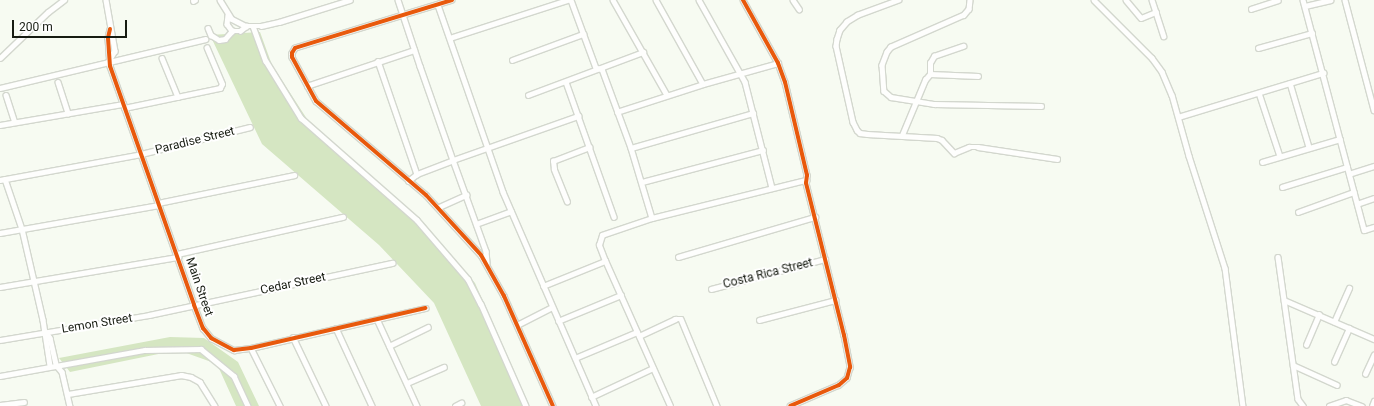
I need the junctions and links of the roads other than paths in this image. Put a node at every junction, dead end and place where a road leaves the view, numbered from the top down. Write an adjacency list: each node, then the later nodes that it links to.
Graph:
1 (64, 0): 44 (street)
2 (106, 0): 47 (street)
3 (220, 0): 28 (street)
4 (350, 0): 31 (street)
5 (398, 0): 29 (street)
6 (452, 0): 23 (street)
7 (568, 0): 37 (street)
8 (571, 0): 35 (street)
9 (613, 0): 43 (street)
10 (656, 0): 58 (street)
11 (699, 0): 52 (street)
12 (743, 0): 49 (street)
13 (793, 0): 25 (street)
14 (899, 0): 78 (street)
15 (970, 0): 66 (street)
16 (1094, 0): 74 (street)
17 (1126, 0): 27 (street)
18 (1152, 0): 27 (street)
19 (1278, 0): 26 (street)
20 (1303, 0): 24 (street)
21 (1330, 0): 24 (street)
22 (1345, 0): 69 (street)
23 (438, 4): 29 (street); 37 (street)
24 (1305, 6): 34 (street)
25 (799, 9)
26 (1251, 9)
27 (1156, 12): 36 (street)
28 (228, 15): 30 (street); 33 (street)
29 (403, 15): 42 (street); 59 (street)
30 (246, 26): 31 (street); 33 (street)
31 (253, 26): 179 (street)
32 (208, 28): 33 (street)
33 (232, 31)
34 (1312, 33): 41 (street); 51 (street)
35 (583, 34): 46 (street); 50 (street)
36 (1164, 36)
37 (450, 38): 80 (street)
38 (205, 39): 47 (street)
39 (963, 46): 53 (street)
40 (207, 48): 65 (street)
41 (1258, 48)
42 (414, 50): 48 (street); 88 (street)
43 (643, 52): 50 (street); 64 (street)
44 (0, 58)
45 (162, 58): 65 (street)
46 (512, 60)
47 (109, 61): 60 (street); 67 (street, Main Street)
48 (378, 61): 59 (street); 92 (street)
49 (778, 63): 52 (street); 96 (street)
50 (602, 69): 56 (street); 70 (street)
51 (1323, 73): 57 (street); 79 (street)
52 (741, 74): 58 (street); 72 (street)
53 (930, 74): 54 (street); 66 (street)
54 (978, 76)
55 (58, 82): 71 (street)
56 (566, 82): 63 (street); 73 (street)
57 (1290, 83): 61 (street); 82 (street)
58 (703, 84): 64 (street)
59 (307, 86): 97 (street)
60 (0, 88)
61 (1259, 93): 74 (street); 86 (street)
62 (6, 95): 75 (street)
63 (528, 95)
64 (667, 95): 70 (street)
65 (178, 97): 67 (street)
66 (917, 102): 68 (street); 78 (street)
67 (124, 106): 71 (street); 85 (street, Main Street)
68 (1041, 106)
69 (1374, 110)
70 (617, 112): 83 (street)
71 (68, 113): 75 (street)
72 (753, 113): 83 (street); 84 (street)
73 (578, 116): 80 (street); 81 (street)
74 (1178, 117): 185 (street)
75 (15, 122): 76 (street)
76 (0, 125)
77 (250, 127): 85 (street, Paradise Street)
78 (902, 135): 87 (street)
79 (1340, 139): 82 (street); 91 (street)
80 (488, 147): 88 (street); 108 (street)
81 (589, 147): 104 (street); 110 (street)
82 (1309, 147): 86 (street)
83 (631, 148): 98 (street)
84 (763, 150): 98 (street); 99 (street)
85 (141, 154): 95 (street, Paradise Street); 105 (street, Main Street)
86 (1280, 156): 89 (street)
87 (1057, 159)
88 (453, 160): 92 (street); 102 (street)
89 (1262, 162)
90 (1374, 166): 93 (street)
91 (1347, 167): 93 (street); 100 (street)
92 (417, 174): 97 (street)
93 (1349, 174): 101 (street)
94 (294, 175): 105 (street)
95 (3, 180): 116 (street)
96 (806, 180): 99 (street); 111 (street)
97 (408, 181): 107 (street)
98 (642, 182): 113 (street)
99 (772, 188): 113 (street)
100 (1282, 188)
101 (1354, 192): 106 (street); 109 (street)
102 (466, 195): 107 (street); 114 (street)
103 (1374, 198): 106 (street)
104 (567, 202)
105 (159, 204): 116 (street); 118 (street, Main Street)
106 (1357, 204): 115 (street)
107 (438, 207): 124 (street)
108 (511, 211): 114 (street); 126 (street)
109 (1298, 212)
110 (614, 217)
111 (815, 217): 119 (street); 121 (street)
112 (343, 218): 118 (street)
113 (652, 218): 122 (street)
114 (476, 224): 124 (street)
115 (1374, 227)
116 (22, 229): 117 (street); 125 (street)
117 (0, 233)
118 (177, 255): 125 (street); 133 (street, Main Street)
119 (678, 257)
120 (1278, 258): 132 (street)
121 (825, 259): 129 (street, Costa Rica Street); 131 (street)
122 (605, 261): 126 (street); 130 (street)
123 (392, 263): 133 (street, Cedar Street)
124 (487, 264): 141 (street)
125 (34, 282): 127 (street); 145 (street)
126 (543, 286): 134 (street)
127 (0, 287)
128 (1349, 288): 140 (street)
129 (711, 289)
130 (621, 295): 139 (street); 146 (street)
131 (835, 300): 138 (street); 184 (street)
132 (1284, 300): 136 (street); 157 (street)
133 (194, 305): 145 (street, Lemon Street); 152 (street, Main Street)
134 (552, 306): 139 (street); 141 (street)
135 (425, 308): 137 (street, Main Street)
136 (1319, 315): 140 (street); 151 (street)
137 (377, 319): 143 (street, Main Street); 150 (street)
138 (760, 320)
139 (558, 321): 154 (street)
140 (1334, 322): 144 (street)
141 (517, 325): 180 (street)
142 (428, 327): 150 (street)
143 (336, 328): 147 (street, Main Street); 176 (street)
144 (1349, 328): 148 (street); 155 (street)
145 (46, 332): 149 (street, Lemon Street); 156 (street); 158 (street)
146 (638, 334): 154 (street); 160 (street); 183 (street)
147 (293, 337): 152 (street, Main Street); 175 (street)
148 (1374, 339)
149 (0, 340)
150 (389, 346): 163 (street)
151 (1306, 346)
152 (251, 348): 174 (street)
153 (1374, 355): 161 (street)
154 (575, 358): 166 (street)
155 (1334, 362)
156 (56, 365): 158 (street); 165 (street); 173 (street)
157 (1293, 365): 164 (street); 186 (street)
158 (50, 366): 162 (street)
159 (444, 367): 163 (street)
160 (653, 368): 166 (street); 182 (street)
161 (1365, 374)
162 (0, 376)
163 (407, 383): 177 (street)
164 (1337, 385)
165 (68, 394): 171 (street); 172 (street)
166 (592, 396): 181 (street)
167 (1374, 401): 189 (street)
168 (24, 402): 170 (street)
169 (461, 403): 178 (street)
170 (0, 405)
171 (70, 406)
172 (215, 406)
173 (248, 406)
174 (280, 406)
175 (326, 406)
176 (372, 406)
177 (417, 406)
178 (455, 406)
179 (526, 406)
180 (554, 406)
181 (596, 406)
182 (670, 406)
183 (717, 406)
184 (790, 406)
185 (1243, 406)
186 (1303, 406)
187 (1329, 406): 188 (street)
188 (1362, 406)
189 (1372, 406)

